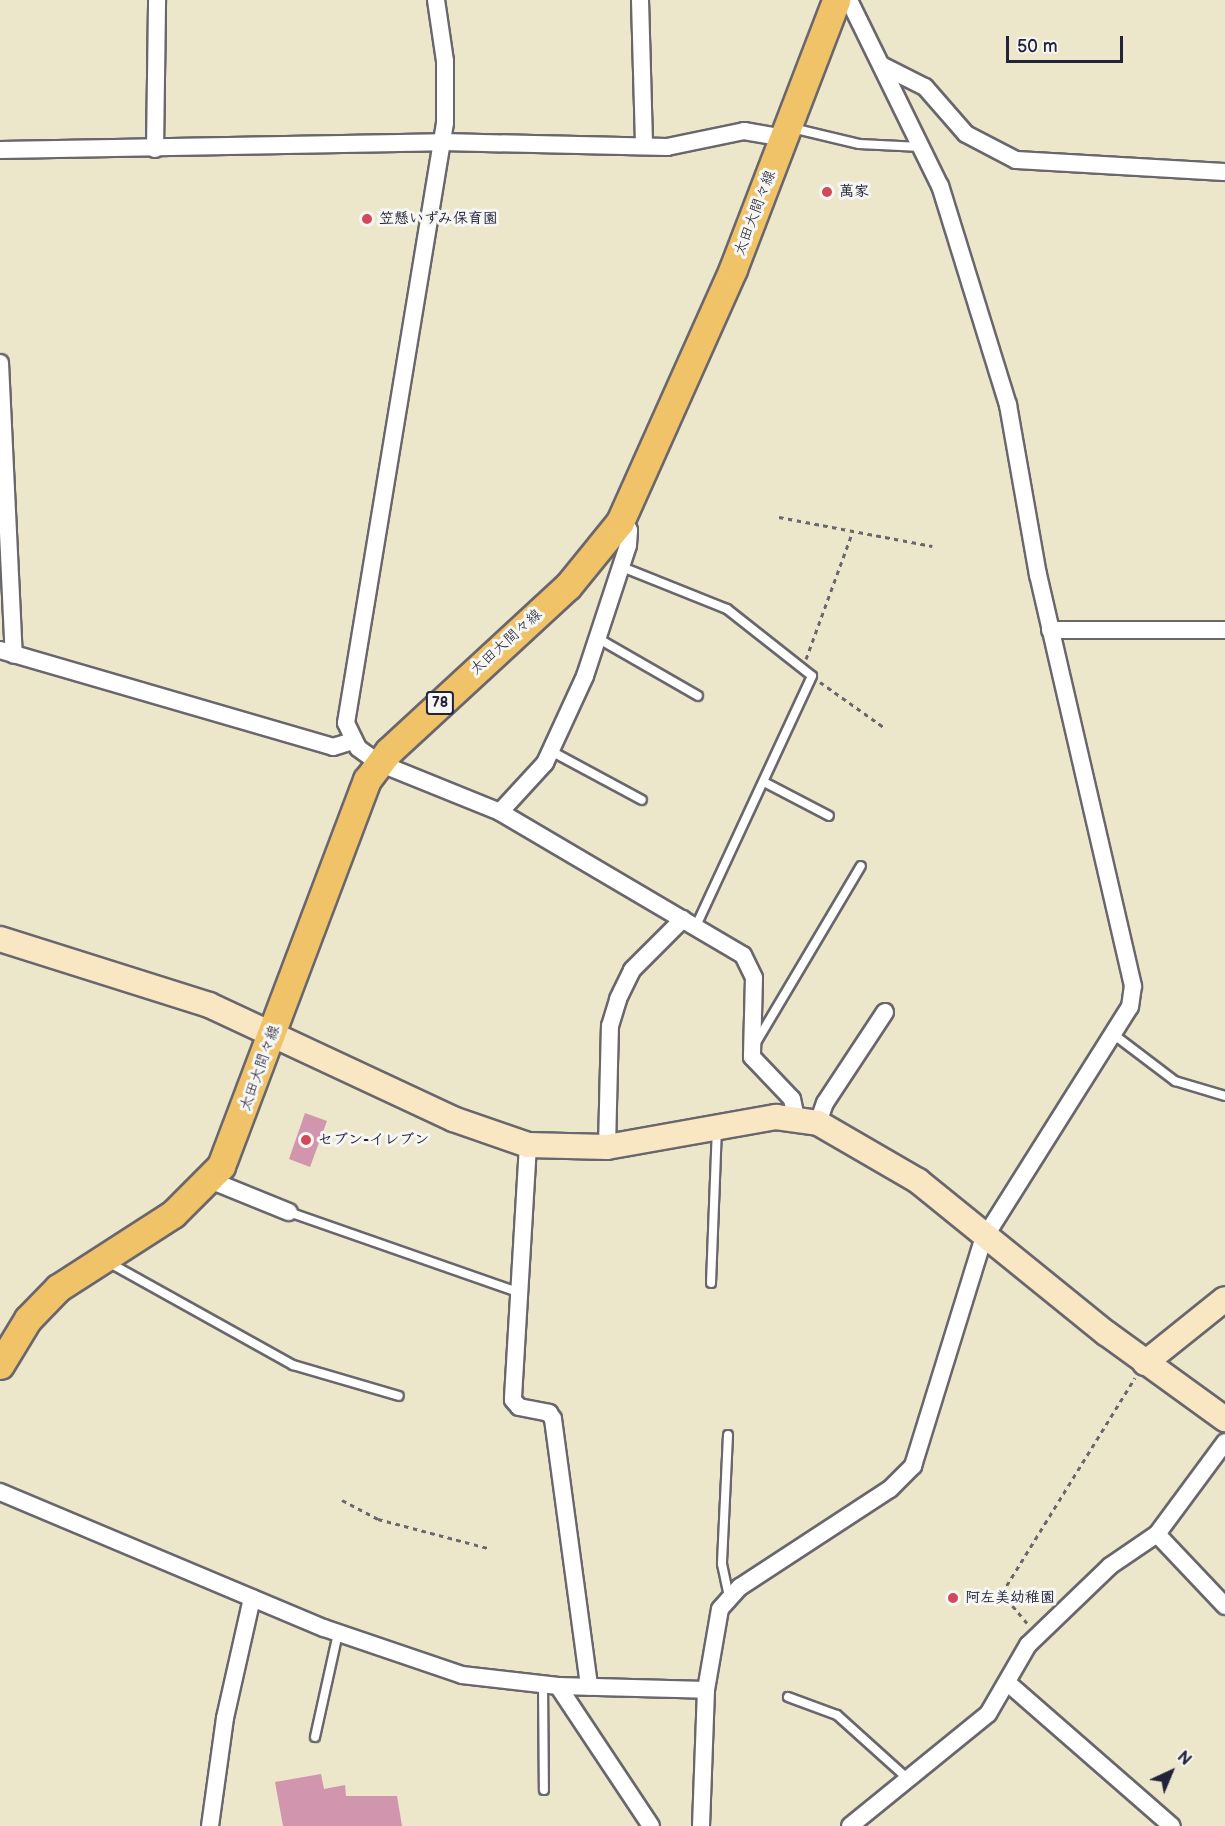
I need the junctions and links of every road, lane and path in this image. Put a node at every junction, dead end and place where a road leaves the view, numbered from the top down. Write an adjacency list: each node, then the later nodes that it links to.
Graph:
1 (157, 0): 11 (street)
2 (436, 0): 8 (street)
3 (640, 0): 9 (street)
4 (836, 0): 7 (main road, 太田大間々線 / 78)
5 (849, 0): 6 (street)
6 (884, 66): 10 (street); 13 (street)
7 (787, 132): 9 (street); 10 (lane); 16 (main road, 太田大間々線 / 78)
8 (442, 142): 9 (street); 11 (street); 28 (street)
9 (644, 146)
10 (925, 147): 20 (street)
11 (155, 149): 12 (street)
12 (0, 150)
13 (1225, 172)
14 (0, 363): 23 (street)
15 (778, 518): 17 (path)
16 (620, 522): 19 (street); 30 (main road, 太田大間々線 / 78)
17 (852, 532): 18 (path); 24 (path)
18 (932, 546)
19 (622, 567): 22 (street); 24 (lane)
20 (1050, 630): 21 (street); 40 (street)
21 (1225, 630)
22 (599, 639): 26 (lane); 29 (street)
23 (7, 653): 28 (street)
24 (803, 669): 25 (lane)
25 (812, 676): 27 (path); 31 (lane)
26 (698, 696)
27 (885, 728)
28 (353, 741): 30 (street)
29 (551, 751): 32 (lane); 33 (street)
30 (379, 763): 33 (street); 39 (main road, 太田大間々線 / 78)
31 (764, 782): 34 (lane); 36 (lane)
32 (642, 800)
33 (500, 812): 36 (street)
34 (829, 816)
35 (861, 866): 41 (lane)
36 (689, 922): 41 (street); 46 (street)
37 (0, 939): 39 (street)
38 (885, 1012): 43 (street)
39 (273, 1032): 45 (street); 47 (main road, 太田大間々線 / 78)
40 (1113, 1034): 42 (lane); 49 (street)
41 (751, 1048): 43 (street)
42 (1225, 1096)
43 (807, 1120): 44 (street); 49 (street)
44 (717, 1126): 46 (street); 51 (lane)
45 (528, 1145): 46 (street); 52 (street)
46 (607, 1147)
47 (210, 1180): 48 (street); 50 (main road, 太田大間々線 / 78)
48 (289, 1212): 52 (lane)
49 (987, 1233): 55 (street); 64 (street)
50 (103, 1259): 54 (main road, 太田大間々線 / 78); 56 (lane)
51 (711, 1283)
52 (516, 1292): 71 (street)
53 (1225, 1299): 55 (street)
54 (0, 1365)
55 (1142, 1368): 57 (street); 67 (path)
56 (399, 1396)
57 (1225, 1419)
58 (728, 1435): 64 (lane)
59 (1225, 1442): 62 (street)
60 (0, 1492): 65 (street)
61 (342, 1500): 63 (path)
62 (1157, 1534): 66 (street); 69 (street)
63 (488, 1548)
64 (729, 1596): 72 (street)
65 (252, 1598): 68 (street); 77 (street)
66 (1225, 1606)
67 (1031, 1631)
68 (338, 1633): 70 (street); 74 (lane)
69 (1009, 1684): 75 (street); 81 (street)
70 (550, 1686): 71 (street); 76 (lane); 78 (street)
71 (589, 1687): 72 (street)
72 (706, 1690): 79 (street)
73 (788, 1697): 75 (lane)
74 (315, 1737)
75 (907, 1778): 80 (street)
76 (544, 1790)
77 (210, 1826)
78 (651, 1826)
79 (701, 1826)
80 (850, 1826)
81 (1172, 1826)

